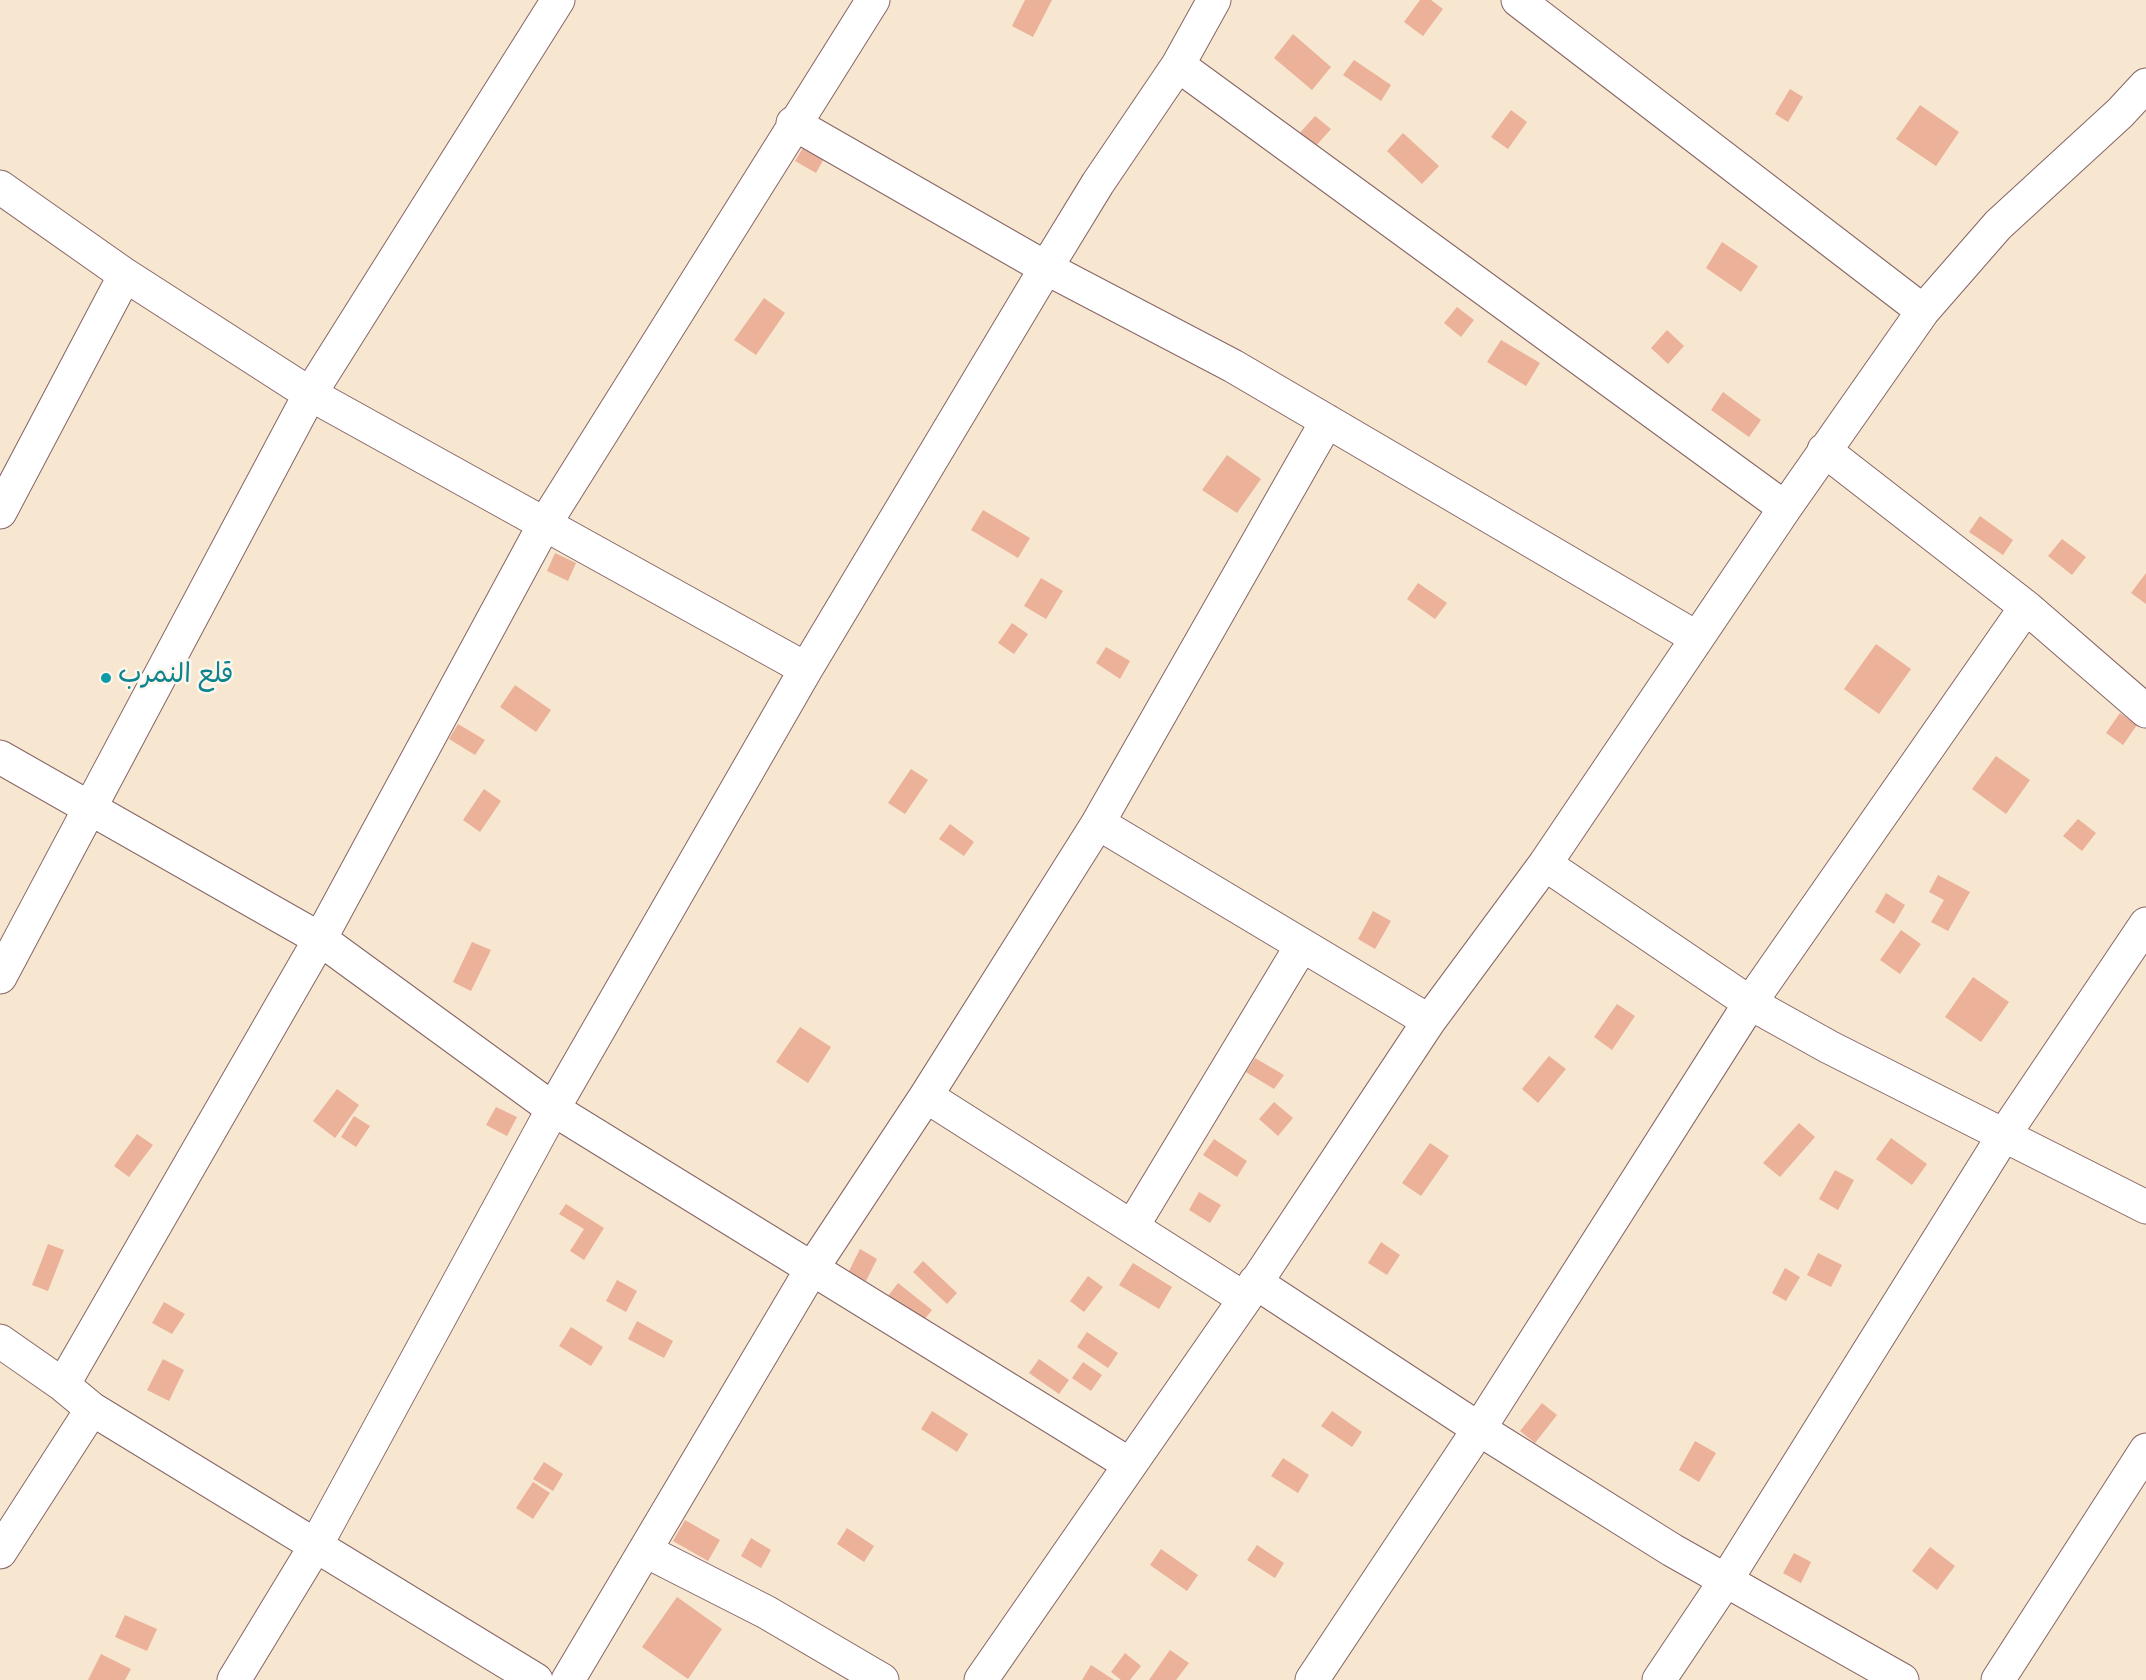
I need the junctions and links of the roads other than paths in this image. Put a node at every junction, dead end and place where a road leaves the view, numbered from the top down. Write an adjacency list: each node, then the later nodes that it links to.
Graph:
1 (558, 0): 12 (street)
2 (873, 0): 7 (street)
3 (1214, 0): 5 (street)
4 (1518, 0): 11 (street)
5 (1178, 65): 9 (street); 15 (street)
6 (2146, 85): 11 (street)
7 (794, 123): 9 (street); 17 (street)
8 (0, 187): 10 (street)
9 (1046, 268): 13 (street); 20 (street)
10 (125, 275): 12 (street); 16 (street)
11 (1923, 311): 14 (street)
12 (310, 394): 17 (street); 23 (street)
13 (1328, 422): 19 (street); 24 (street)
14 (1824, 450): 15 (street); 18 (street)
15 (1785, 508): 19 (street)
16 (0, 512)
17 (544, 525): 20 (street); 27 (street)
18 (2026, 607): 21 (street); 30 (street)
19 (1697, 638): 25 (street)
20 (806, 669): 33 (street)
21 (2146, 711)
22 (0, 757): 23 (street)
23 (89, 809): 27 (street); 29 (street)
24 (1098, 823): 28 (street); 32 (street)
25 (1545, 864): 30 (street); 31 (street)
26 (2146, 924): 34 (street)
27 (320, 939): 33 (street); 40 (street)
28 (1302, 945): 31 (street); 36 (street)
29 (0, 977)
30 (1750, 1003): 34 (street); 42 (street)
31 (1430, 1021): 38 (street)
32 (926, 1096): 36 (street); 37 (street)
33 (553, 1109): 37 (street); 45 (street)
34 (2004, 1135): 35 (street); 48 (street)
35 (2146, 1207)
36 (1132, 1227): 38 (street)
37 (813, 1267): 44 (street); 46 (street)
38 (1250, 1290): 42 (street); 44 (street)
39 (0, 1341): 40 (street)
40 (63, 1384): 41 (street)
41 (92, 1409): 45 (street); 47 (street)
42 (1479, 1429): 48 (street); 54 (street)
43 (2146, 1450): 57 (street)
44 (1129, 1464): 53 (street)
45 (315, 1545): 49 (street); 50 (street)
46 (646, 1551): 51 (street); 52 (street)
47 (0, 1552)
48 (1726, 1580): 55 (street); 56 (street)
49 (234, 1680)
50 (536, 1680)
51 (568, 1680)
52 (882, 1680)
53 (981, 1680)
54 (1312, 1680)
55 (1659, 1680)
56 (1902, 1680)
57 (1998, 1680)

